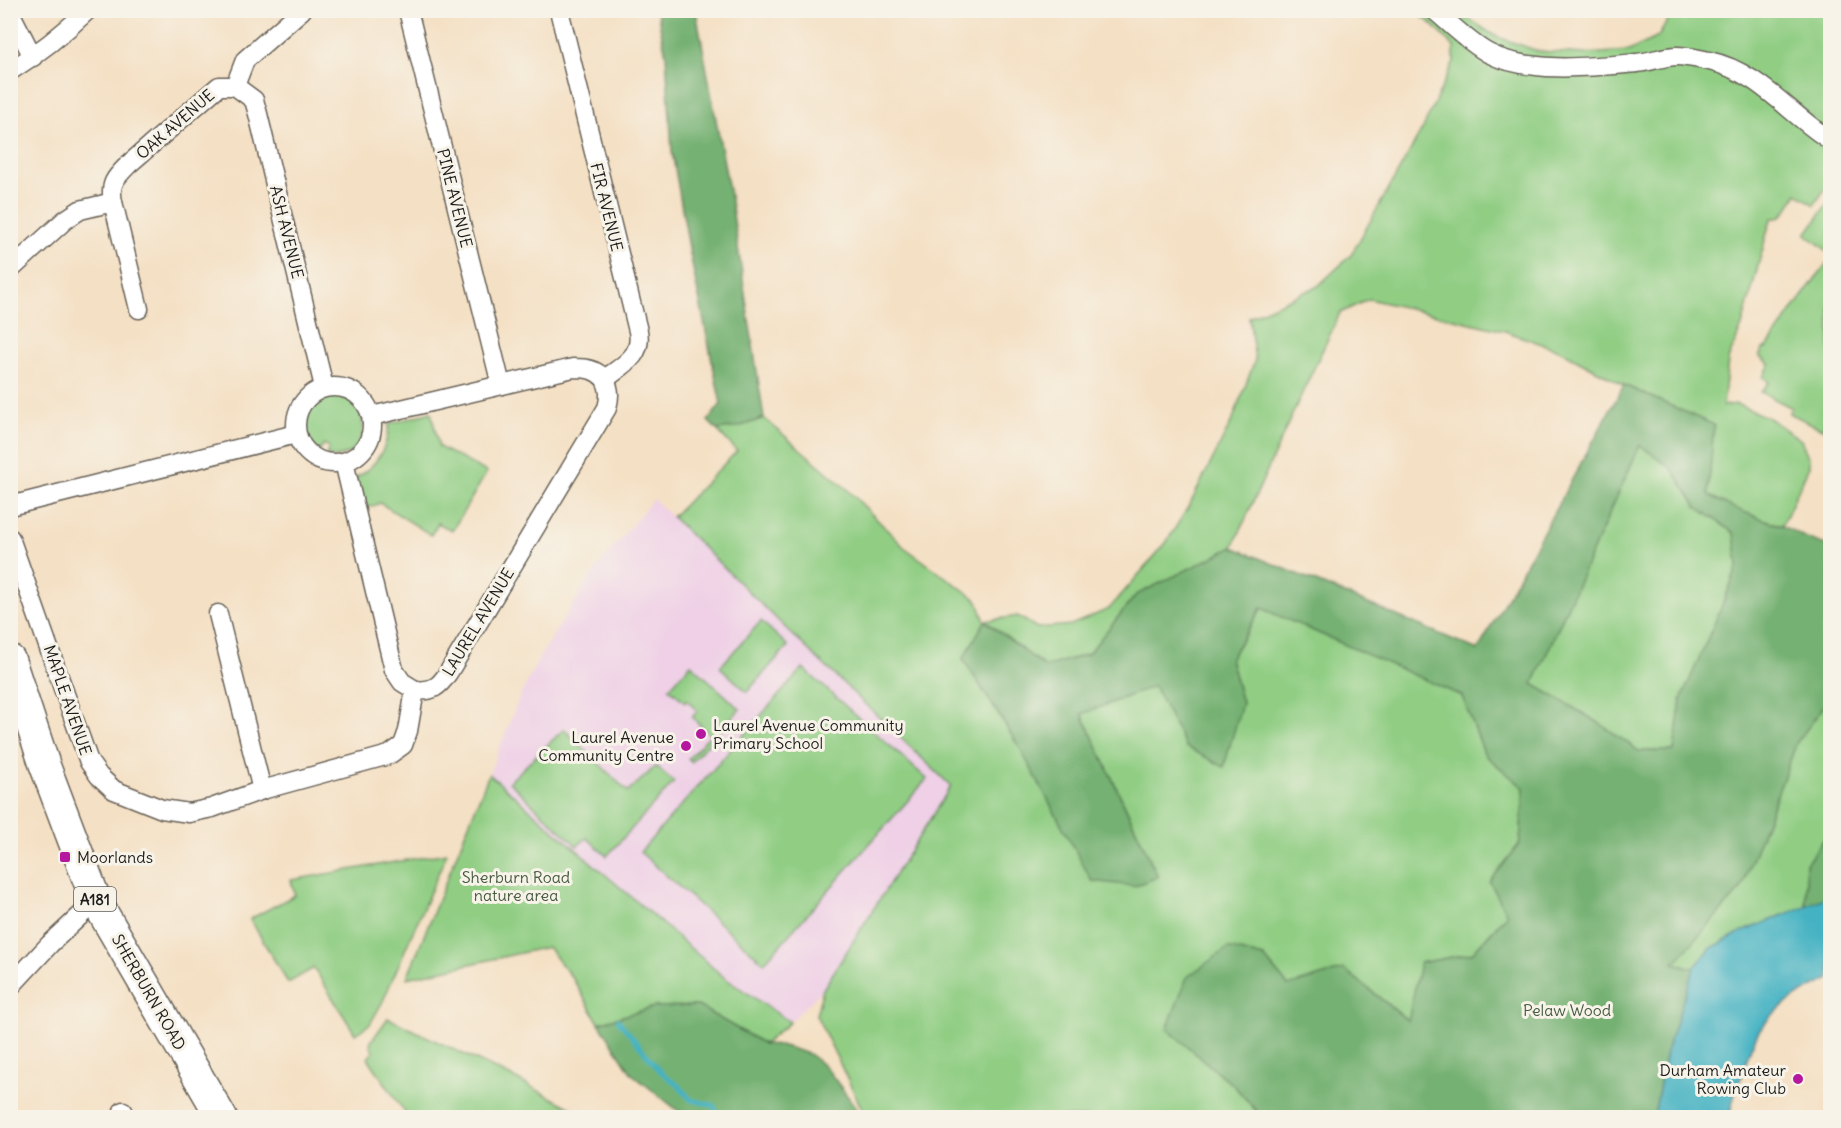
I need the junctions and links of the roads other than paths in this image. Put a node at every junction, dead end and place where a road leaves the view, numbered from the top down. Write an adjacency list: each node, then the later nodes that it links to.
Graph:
1 (88, 10): 7 (street)
2 (302, 10): 9 (street, OAK AVENUE)
3 (408, 10): 15 (street, PINE AVENUE)
4 (559, 10): 14 (street, FIR AVENUE)
5 (1434, 10): 10 (street)
6 (10, 12): 7 (street)
7 (33, 57): 8 (street)
8 (10, 71)
9 (235, 86): 11 (street, OAK AVENUE); 16 (street, ASH AVENUE)
10 (1830, 140)
11 (113, 202): 12 (street); 13 (street, OAK AVENUE)
12 (10, 270)
13 (139, 309)
14 (607, 384): 15 (street); 24 (street, LAUREL AVENUE)
15 (501, 385): 17 (street)
16 (324, 387): 17 (street); 18 (street)
17 (372, 416): 19 (street)
18 (296, 434): 19 (street); 20 (street)
19 (344, 462): 24 (street)
20 (10, 506)
21 (10, 538): 25 (street, MAPLE AVENUE)
22 (218, 614): 25 (street)
23 (10, 660): 26 (main road, SHERBURN ROAD / A181)
24 (415, 690): 25 (street)
25 (262, 790)
26 (96, 901): 27 (street); 28 (main road, SHERBURN ROAD / A181)
27 (10, 987)
28 (222, 1118)

